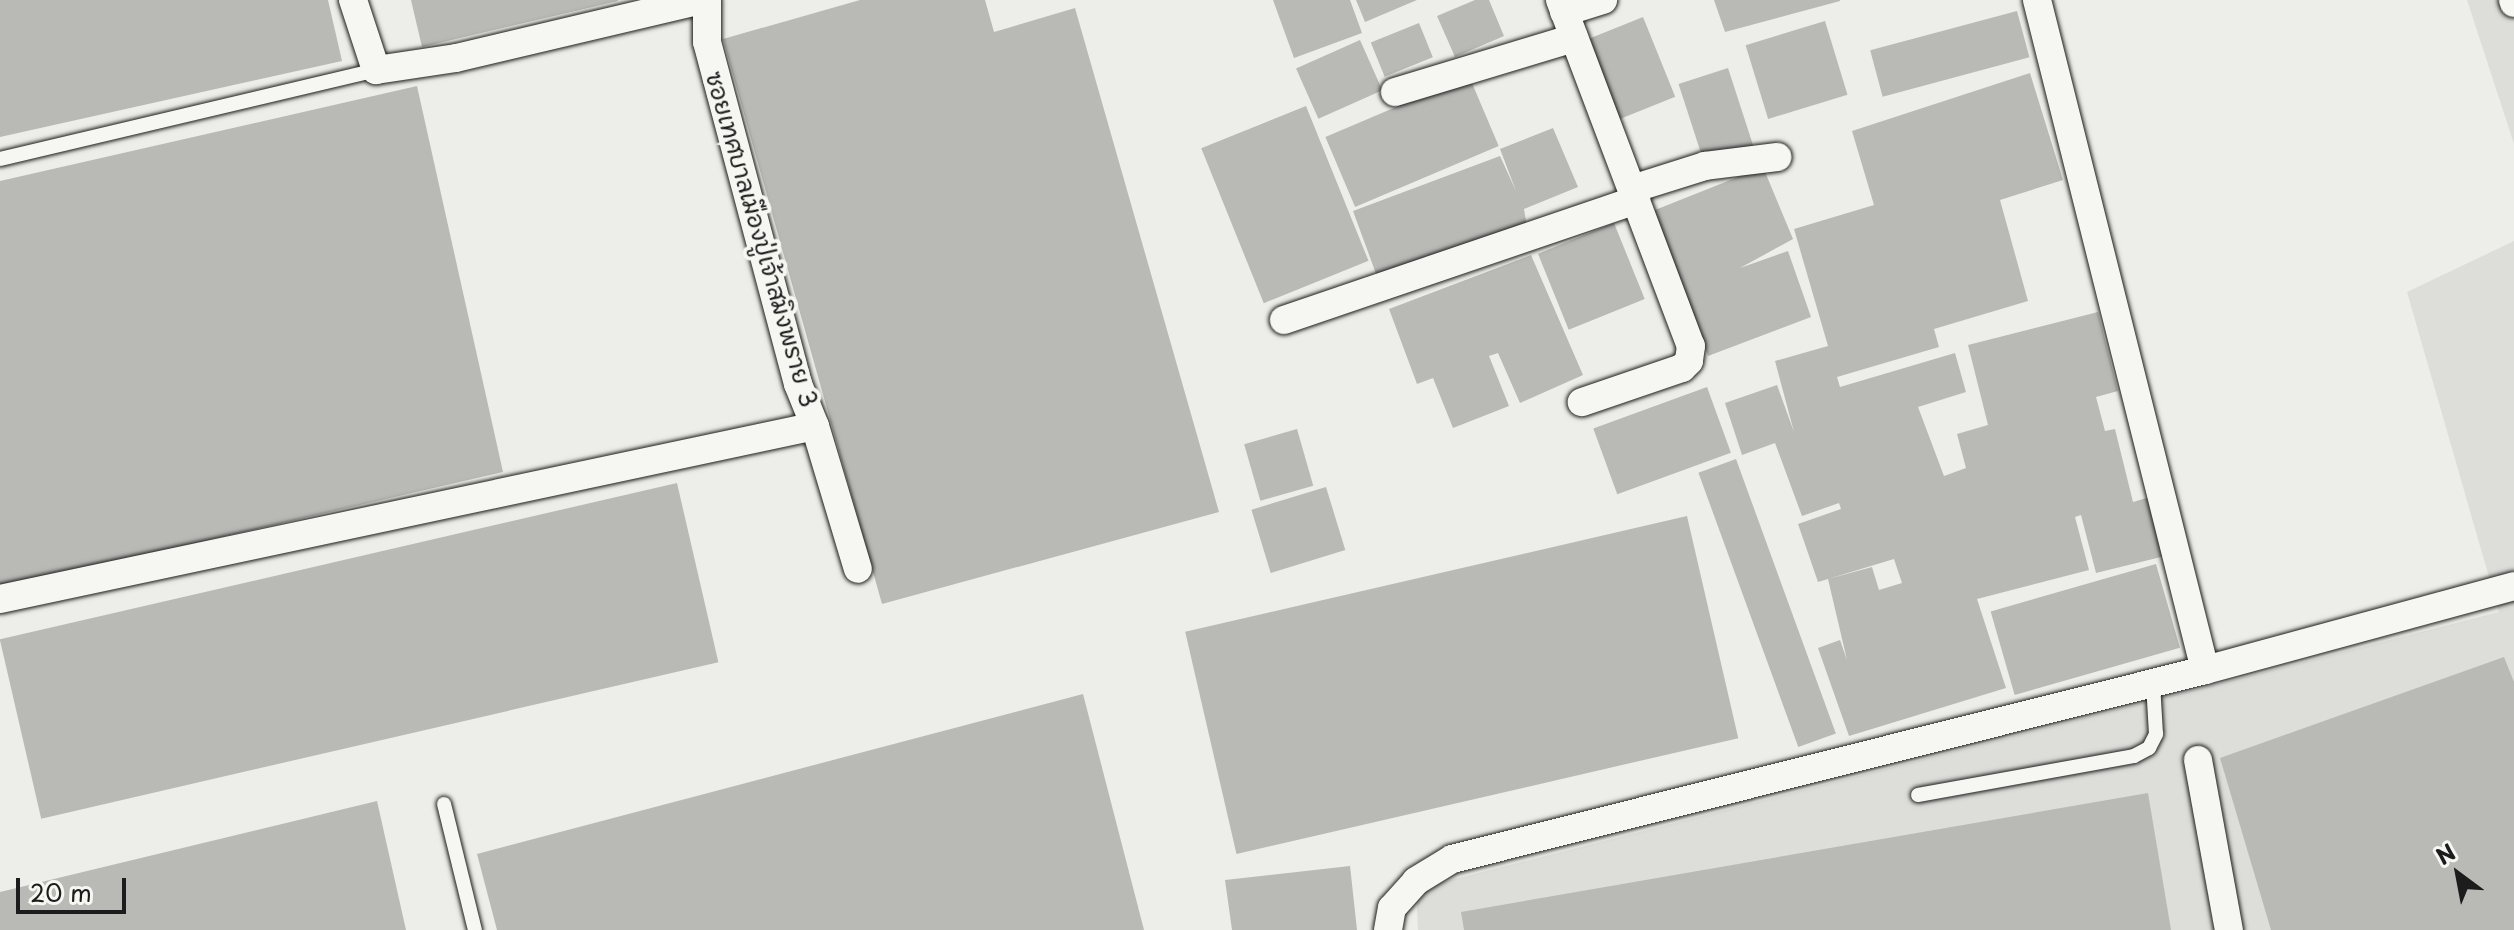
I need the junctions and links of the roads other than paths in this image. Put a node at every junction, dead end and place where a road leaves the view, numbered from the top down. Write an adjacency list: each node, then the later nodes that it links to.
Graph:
1 (353, 0): 6 (street)
2 (704, 0): 6 (street, ซอยเทศบาลเมืองปู่เจ้าสมิงพราย 3); 13 (street, ซอยเทศบาลเมืองปู่เจ้าสมิงพราย 3)
3 (1603, 0): 5 (street)
4 (2037, 0): 17 (street)
5 (1566, 17): 7 (street); 10 (street)
6 (376, 70): 9 (lane)
7 (1395, 92)
8 (1777, 157): 10 (street)
9 (0, 159)
10 (1634, 194): 11 (street); 12 (street)
11 (1284, 320)
12 (1582, 402)
13 (815, 426): 14 (street, ซอยเทศบาลเมืองปู่เจ้าสมิงพราย 3); 16 (street)
14 (858, 569)
15 (2514, 586): 17 (street)
16 (0, 599)
17 (2205, 670): 18 (street)
18 (2153, 683): 20 (lane); 23 (street)
19 (2198, 760): 24 (street)
20 (1918, 795)
21 (444, 804): 22 (lane)
22 (475, 930)
23 (1388, 930)
24 (2229, 930)

